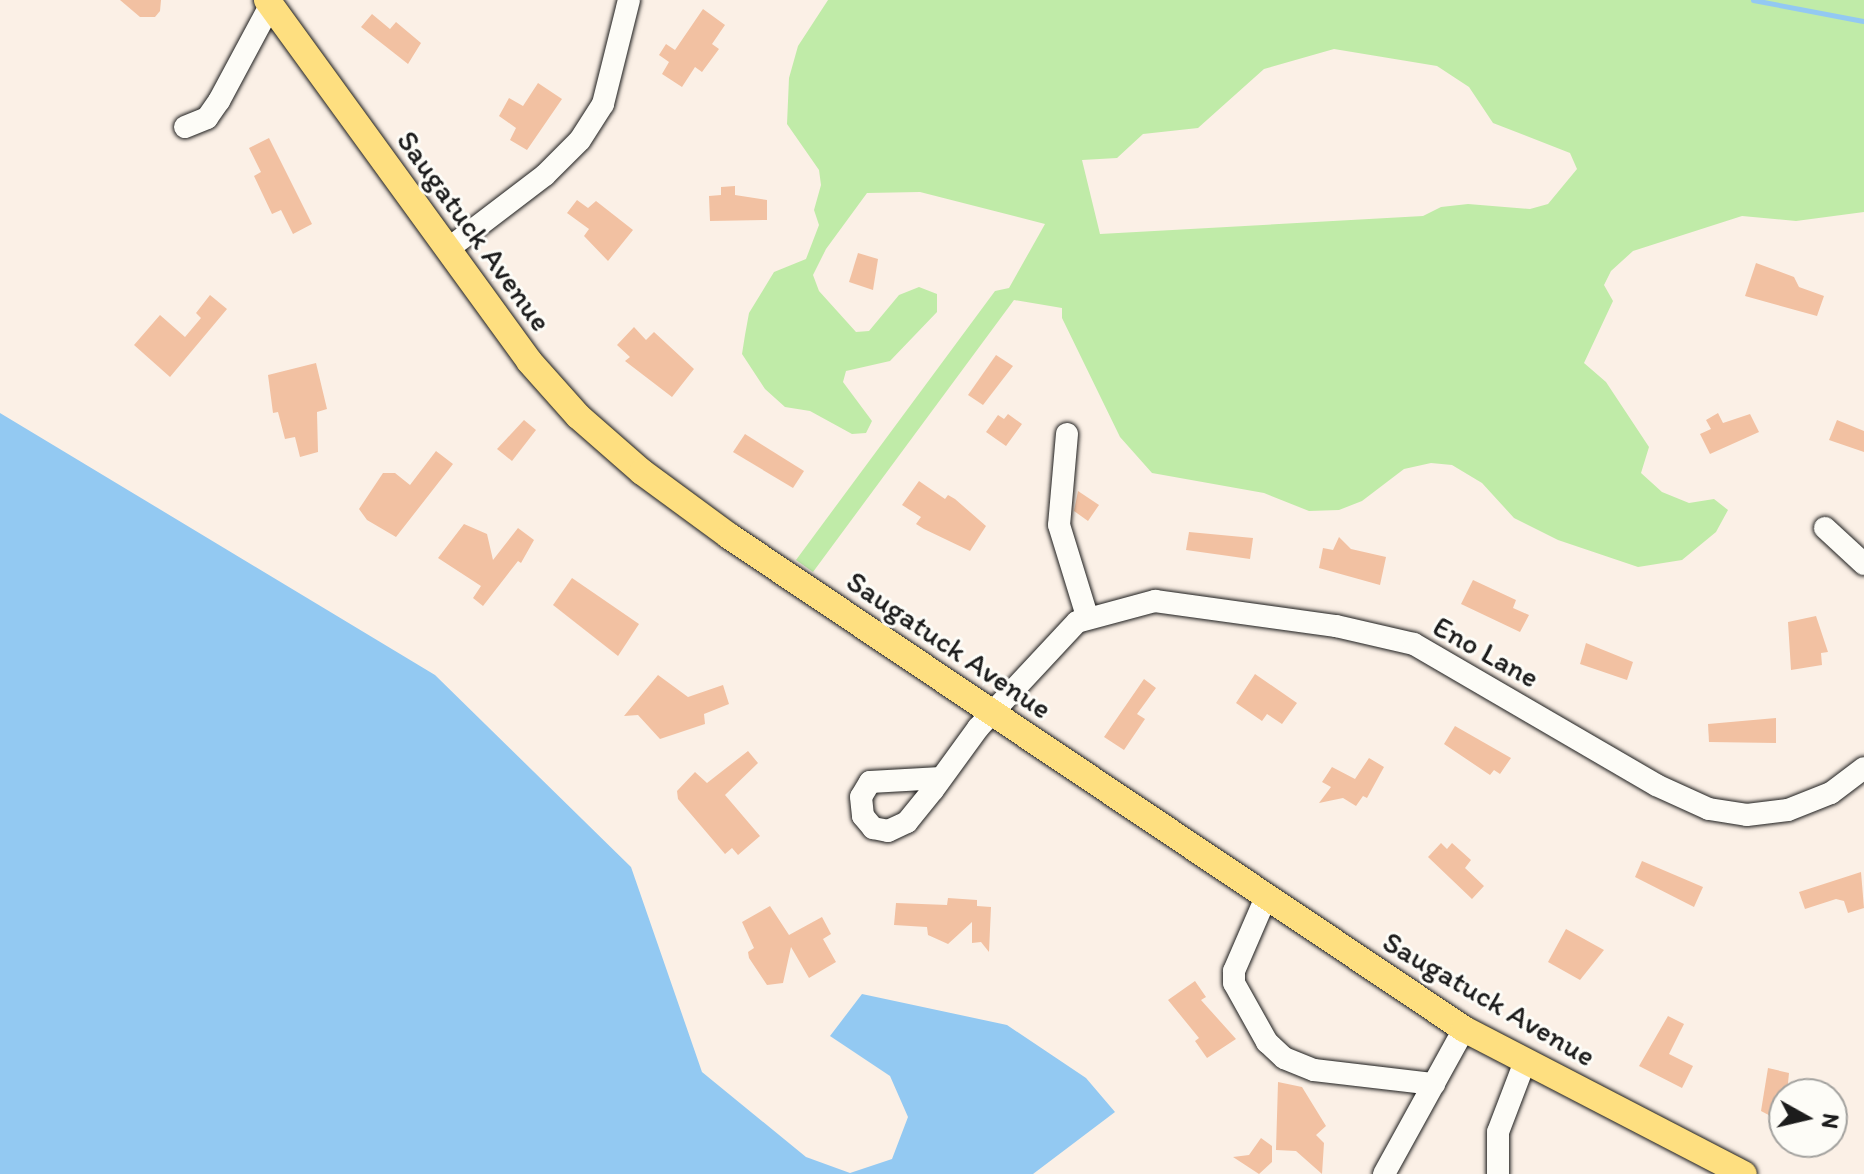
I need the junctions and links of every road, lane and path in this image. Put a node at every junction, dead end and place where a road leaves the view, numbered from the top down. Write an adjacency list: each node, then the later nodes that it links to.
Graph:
1 (629, 0): 4 (street)
2 (268, 3): 3 (street); 4 (main road, Saugatuck Avenue)
3 (185, 127)
4 (448, 249): 9 (main road, Saugatuck Avenue)
5 (1067, 434): 8 (street)
6 (1825, 528): 7 (street)
7 (1864, 564)
8 (1087, 616): 9 (street, Eno Lane); 10 (street, Eno Lane)
9 (995, 714): 11 (street, Eno Lane); 12 (main road, Saugatuck Avenue)
10 (1864, 768)
11 (941, 778)
12 (1266, 897): 13 (main road, Saugatuck Avenue); 15 (street)
13 (1464, 1029): 14 (main road, Saugatuck Avenue); 15 (street)
14 (1524, 1064): 17 (street); 18 (main road, Saugatuck Avenue)
15 (1434, 1084): 16 (street)
16 (1384, 1174)
17 (1498, 1174)
18 (1744, 1174)

